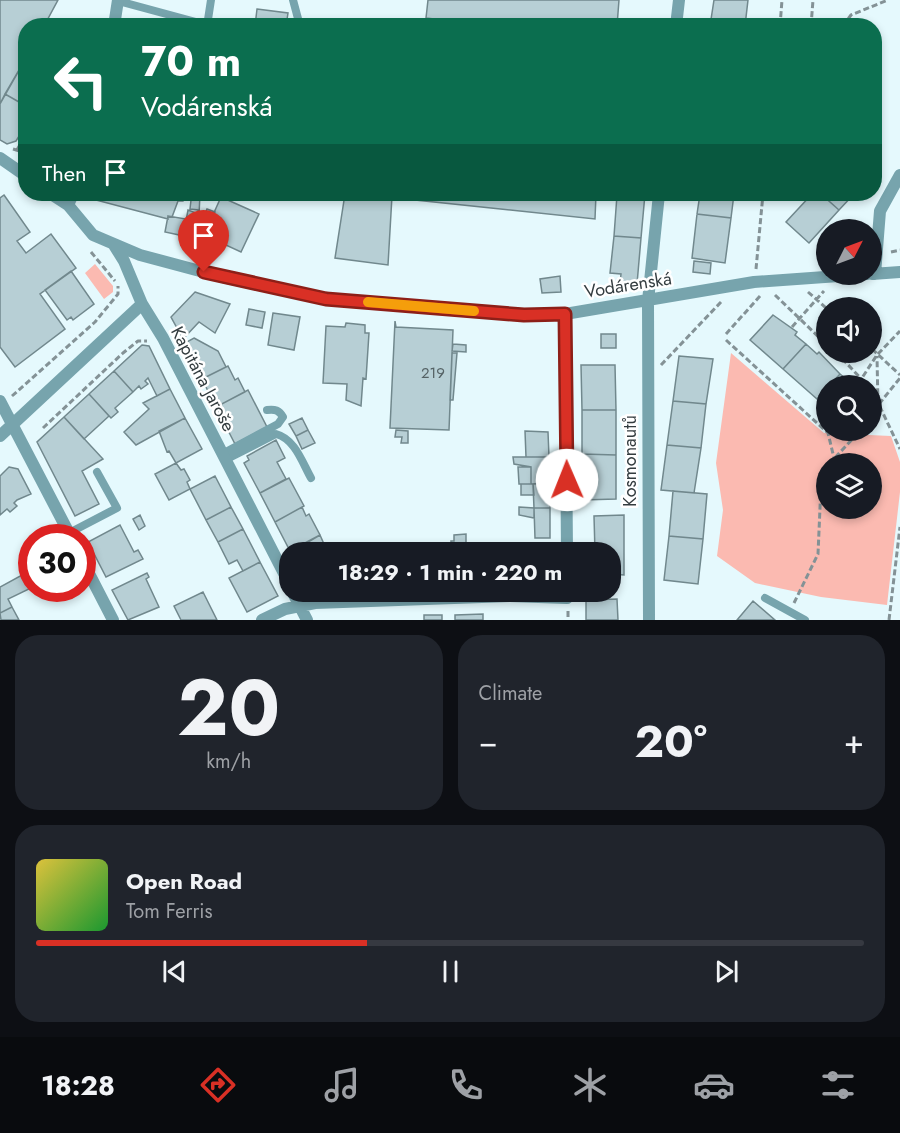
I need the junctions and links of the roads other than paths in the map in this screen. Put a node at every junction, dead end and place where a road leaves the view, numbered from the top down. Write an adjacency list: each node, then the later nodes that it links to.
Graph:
1 (118, 0): 5 (street); 6 (lane)
2 (211, 0): 7 (lane)
3 (293, 0): 8 (lane)
4 (679, 0): 9 (street)
5 (115, 18)
6 (182, 18)
7 (208, 18)
8 (298, 18)
9 (677, 18)
10 (0, 158): 11 (street)
11 (18, 170)
12 (900, 175): 15 (street)
13 (71, 201): 16 (street)
14 (658, 201): 20 (street, Kosmonautů)
15 (879, 219)
16 (114, 245): 21 (street, Kapitána Jaroše); 22 (street, Vodárenská)
17 (900, 272): 18 (street, Vodárenská)
18 (882, 273)
19 (816, 278): 20 (street, Vodárenská)
20 (648, 301): 22 (street, Vodárenská); 42 (street, Kosmonautů)
21 (141, 304): 25 (street); 27 (street, Kapitána Jaroše)
22 (565, 314): 32 (street)
23 (0, 401): 25 (street)
24 (267, 410): 27 (lane)
25 (13, 424): 26 (street); 30 (street)
26 (0, 436)
27 (224, 457): 29 (lane); 33 (street, Kapitána Jaroše)
28 (97, 472): 31 (lane)
29 (311, 478)
30 (64, 524)
31 (89, 524)
32 (567, 542)
33 (279, 564)
34 (96, 587): 39 (street)
35 (765, 598): 43 (lane)
36 (298, 602): 38 (street)
37 (370, 602): 38 (street)
38 (300, 605): 40 (street); 41 (street)
39 (113, 620)
40 (262, 620)
41 (307, 620)
42 (649, 620)
43 (803, 620)

